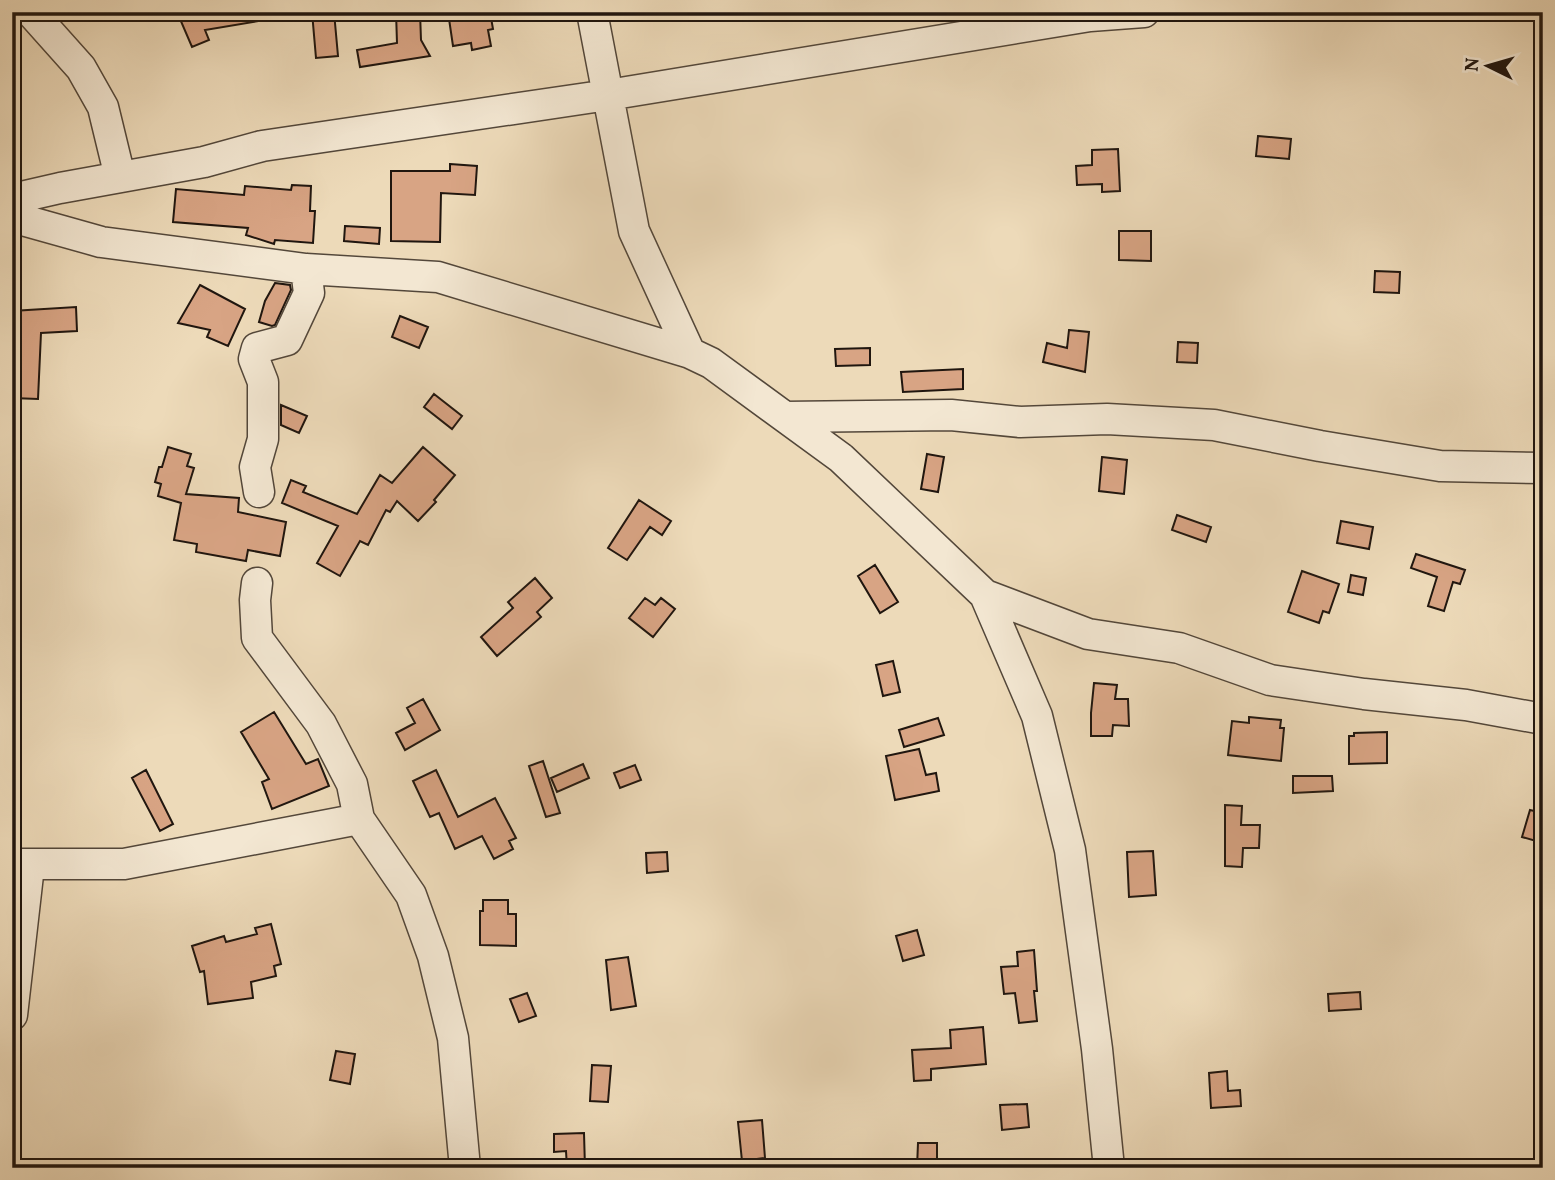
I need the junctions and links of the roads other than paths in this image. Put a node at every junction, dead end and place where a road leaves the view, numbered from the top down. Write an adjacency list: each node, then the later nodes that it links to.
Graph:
1 (31, 12): 5 (street)
2 (592, 12): 4 (street)
3 (1144, 12): 4 (street)
4 (608, 95): 5 (street); 9 (street)
5 (120, 177): 6 (street)
6 (12, 199)
7 (12, 217): 8 (street)
8 (306, 269): 9 (street); 12 (street)
9 (690, 353): 10 (street)
10 (785, 417): 11 (street); 14 (street)
11 (1543, 468)
12 (259, 492)
13 (257, 583): 16 (street)
14 (985, 595): 15 (street); 20 (street)
15 (1543, 719)
16 (359, 819): 17 (street); 19 (street)
17 (21, 865): 18 (street)
18 (12, 1015)
19 (465, 1168)
20 (1109, 1168)

